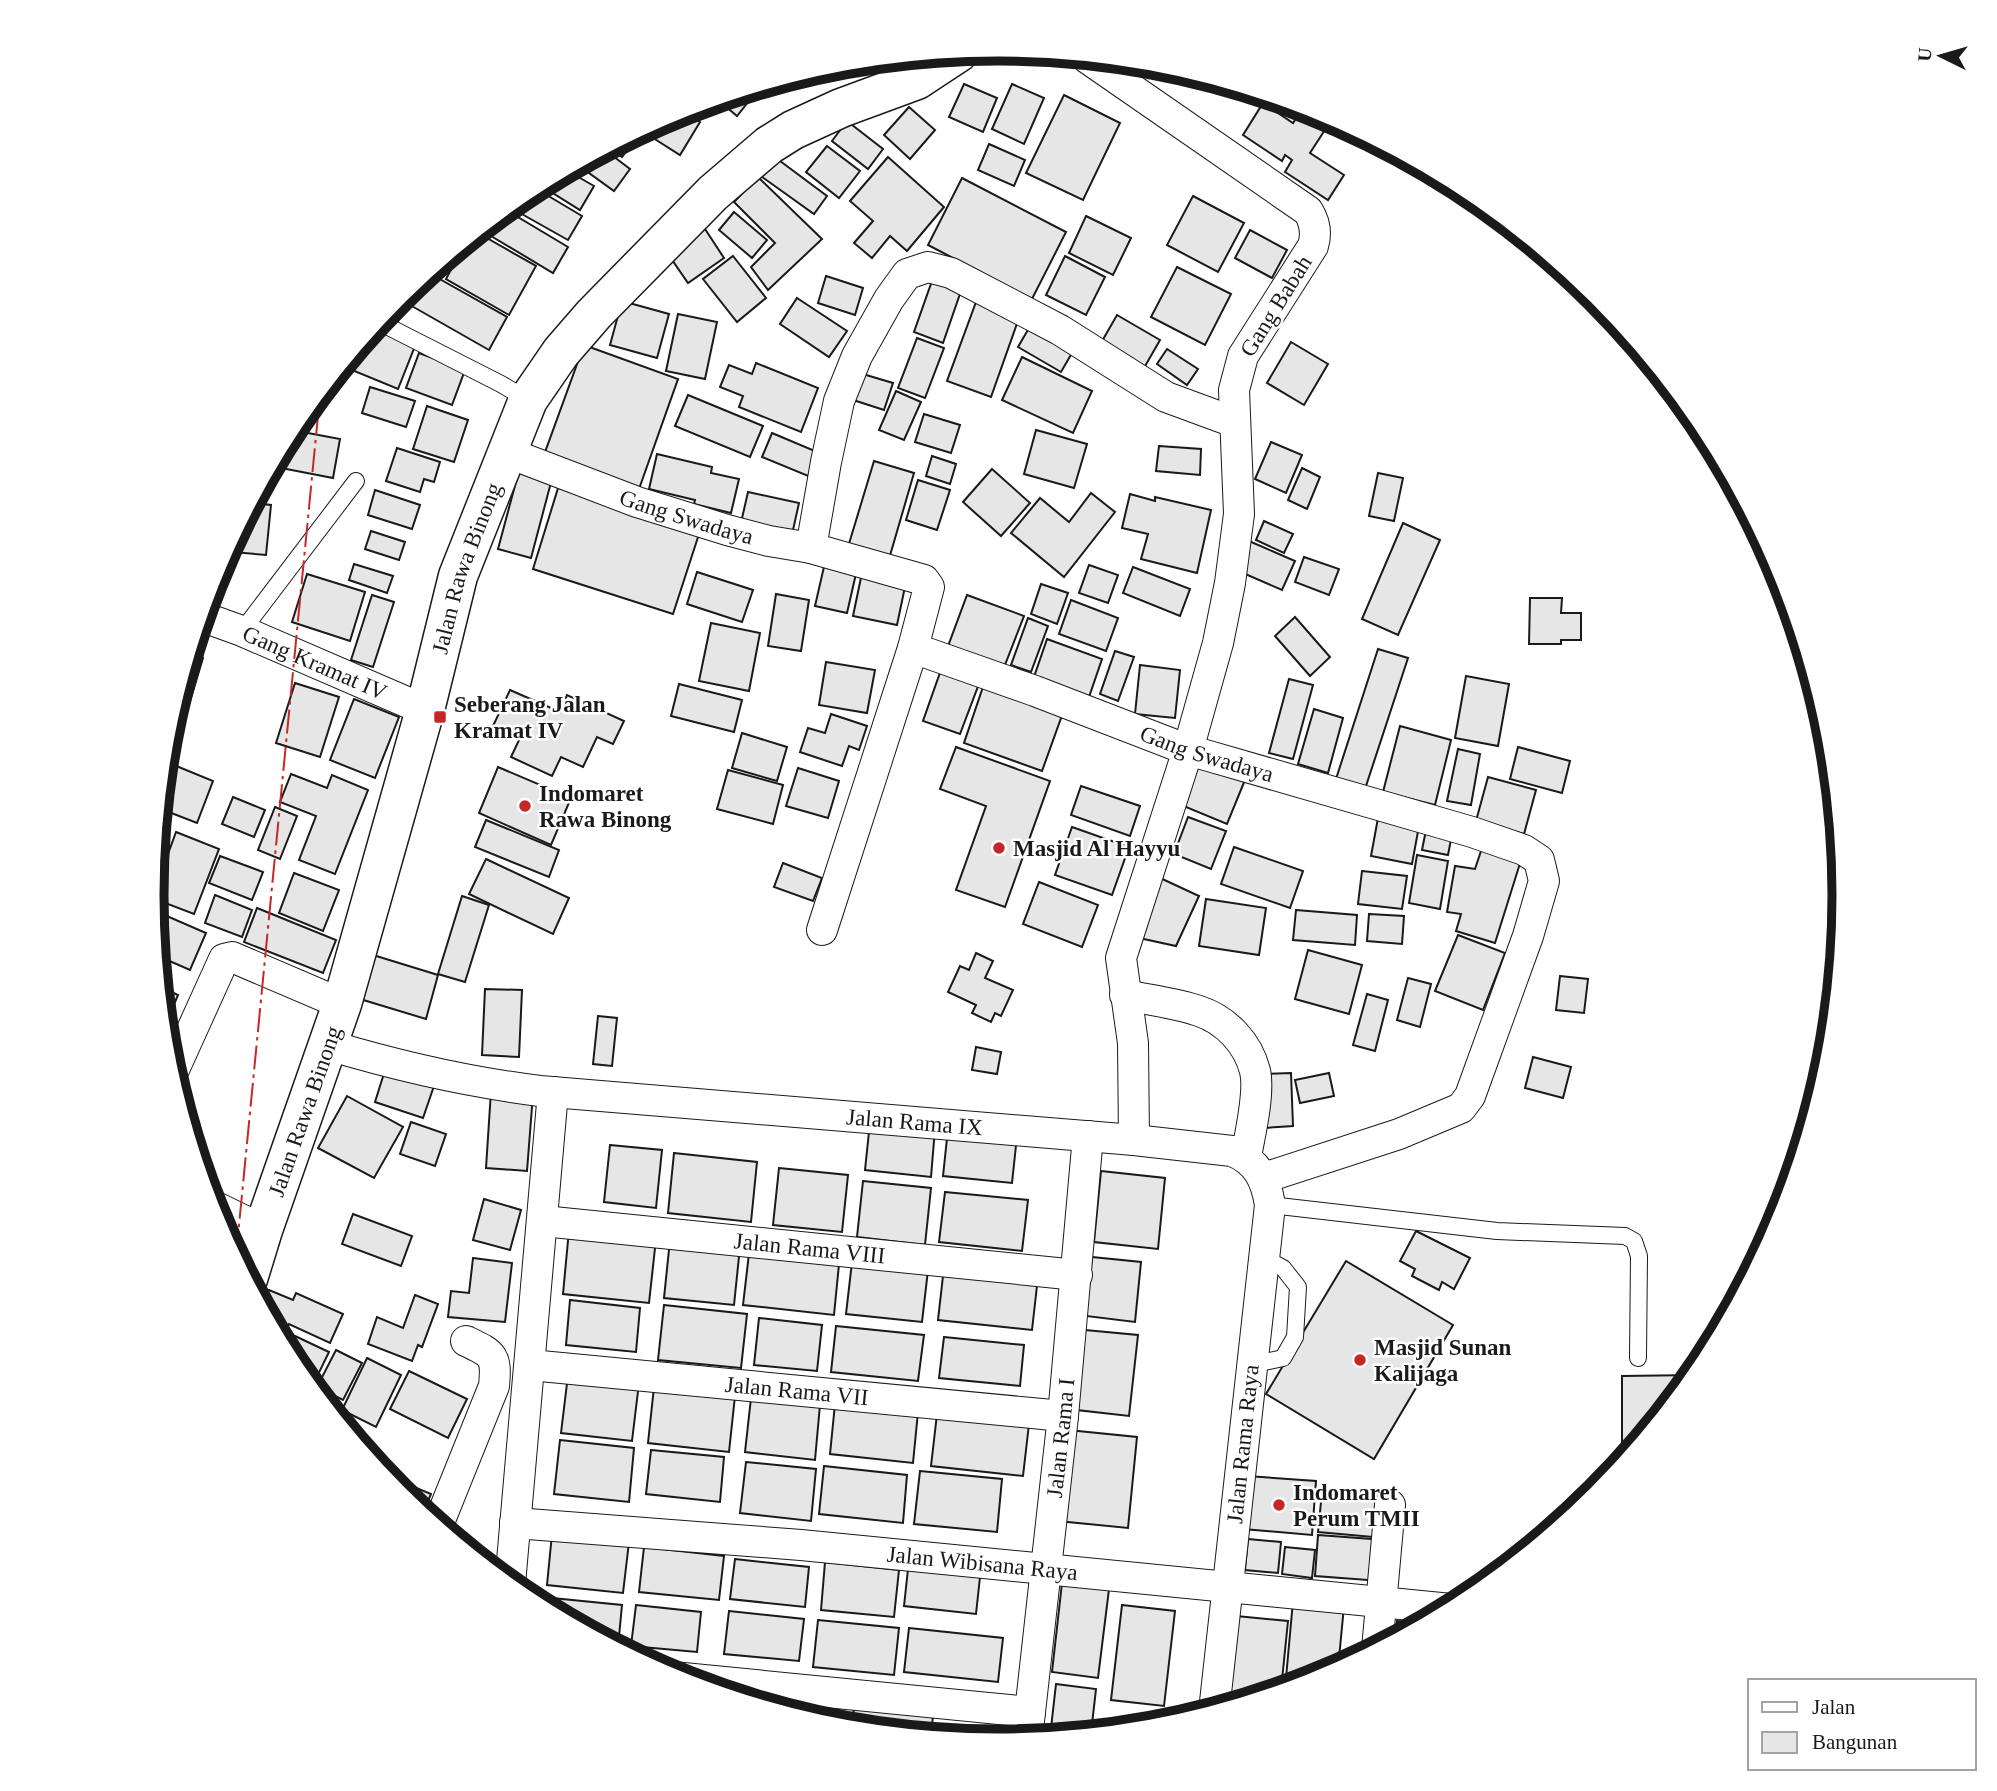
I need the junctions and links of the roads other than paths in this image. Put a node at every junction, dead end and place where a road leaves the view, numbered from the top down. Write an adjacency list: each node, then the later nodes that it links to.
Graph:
1 (943, 63): 4 (main road, Jalan Rawa Binong)
2 (896, 67): 4 (street)
3 (1101, 67): 7 (street, Gang Babah)
4 (917, 80): 6 (main road, Jalan Rawa Binong)
5 (389, 327): 6 (lane)
6 (528, 400): 8 (main road, Jalan Rawa Binong)
7 (1234, 422): 10 (street); 15 (street, Gang Babah)
8 (506, 452): 10 (street, Gang Swadaya); 14 (main road, Jalan Rawa Binong)
9 (356, 481): 12 (lane)
10 (811, 548): 13 (street, Gang Swadaya)
11 (212, 620): 12 (street, Gang Kramat IV)
12 (242, 631): 14 (street, Gang Kramat IV)
13 (913, 648): 15 (street, Gang Swadaya); 16 (street)
14 (425, 710): 18 (main road, Jalan Rawa Binong)
15 (1188, 750): 17 (street, Gang Babah); 24 (street, Gang Swadaya)
16 (822, 930)
17 (1125, 995): 23 (street, Gang Babah); 24 (street, Jalan Rama Raya)
18 (342, 1004): 19 (main road, Jalan Rawa Binong); 20 (street)
19 (328, 1045): 21 (street, Jalan Rama IX); 27 (main road, Jalan Rawa Binong)
20 (180, 1058)
21 (553, 1092): 22 (street, Jalan Rama IX); 26 (street)
22 (1088, 1136): 23 (street, Jalan Rama IX); 30 (street, Jalan Rama I)
23 (1133, 1140): 24 (street, Jalan Rama IX)
24 (1260, 1180): 28 (street, Jalan Rama Raya); 32 (lane)
25 (227, 1212): 27 (street)
26 (543, 1221): 30 (street, Jalan Rama VIII); 33 (street)
27 (263, 1230): 29 (main road, Jalan Rawa Binong)
28 (1264, 1258): 34 (street, Jalan Rama Raya); 34 (lane)
29 (252, 1267)
30 (1077, 1275): 35 (street, Jalan Rama I)
31 (466, 1341): 37 (street)
32 (1638, 1358)
33 (530, 1365): 35 (street, Jalan Rama VII); 38 (street)
34 (1251, 1365): 41 (street, Jalan Rama Raya)
35 (1063, 1416): 39 (street, Jalan Rama I)
36 (1390, 1505): 42 (street)
37 (441, 1517)
38 (514, 1523): 39 (street, Jalan Wibisana Raya); 40 (street)
39 (1045, 1570): 41 (street, Jalan Wibisana Raya); 47 (street, Jalan Rama I)
40 (511, 1571)
41 (1226, 1588): 42 (street, Jalan Wibisana Raya); 46 (street, Jalan Rama Raya)
42 (1382, 1603): 43 (street, Jalan Wibisana Raya); 44 (street)
43 (1433, 1607)
44 (1378, 1638)
45 (729, 1685): 47 (street)
46 (1215, 1701)
47 (1029, 1726)

